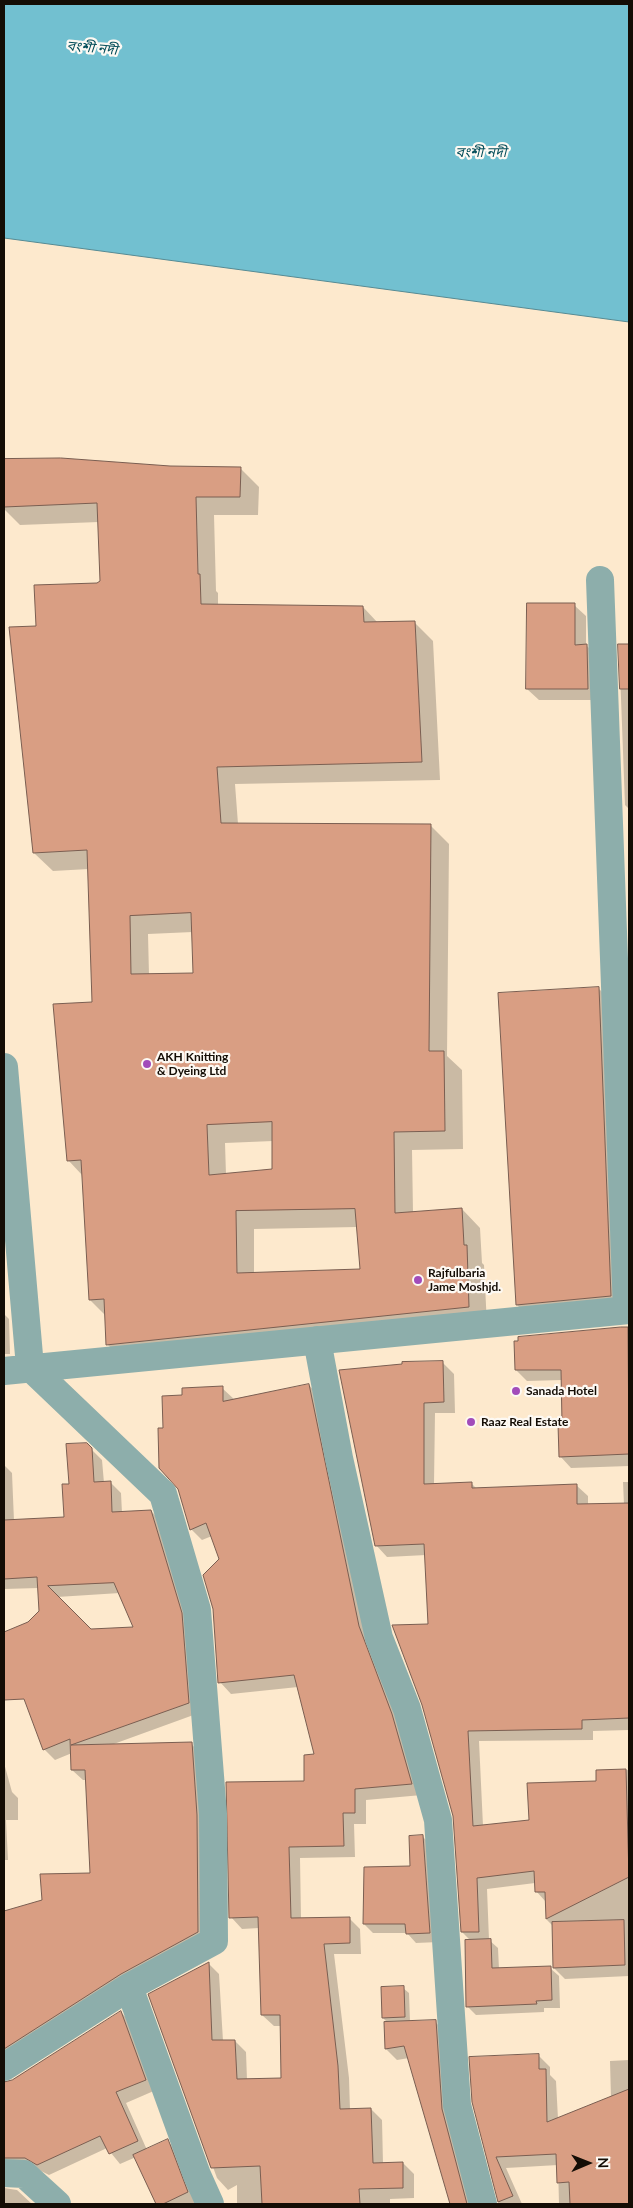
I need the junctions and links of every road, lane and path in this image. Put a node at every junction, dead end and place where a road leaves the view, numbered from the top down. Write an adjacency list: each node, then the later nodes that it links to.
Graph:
1 (600, 580): 3 (street)
2 (4, 1067): 5 (street)
3 (628, 1310): 4 (street)
4 (317, 1340): 5 (street); 12 (street)
5 (30, 1367): 6 (street); 7 (street)
6 (4, 1371)
7 (130, 1987): 8 (street); 11 (street)
8 (4, 2067)
9 (4, 2173): 10 (street)
10 (58, 2204)
11 (210, 2204)
12 (482, 2204)

